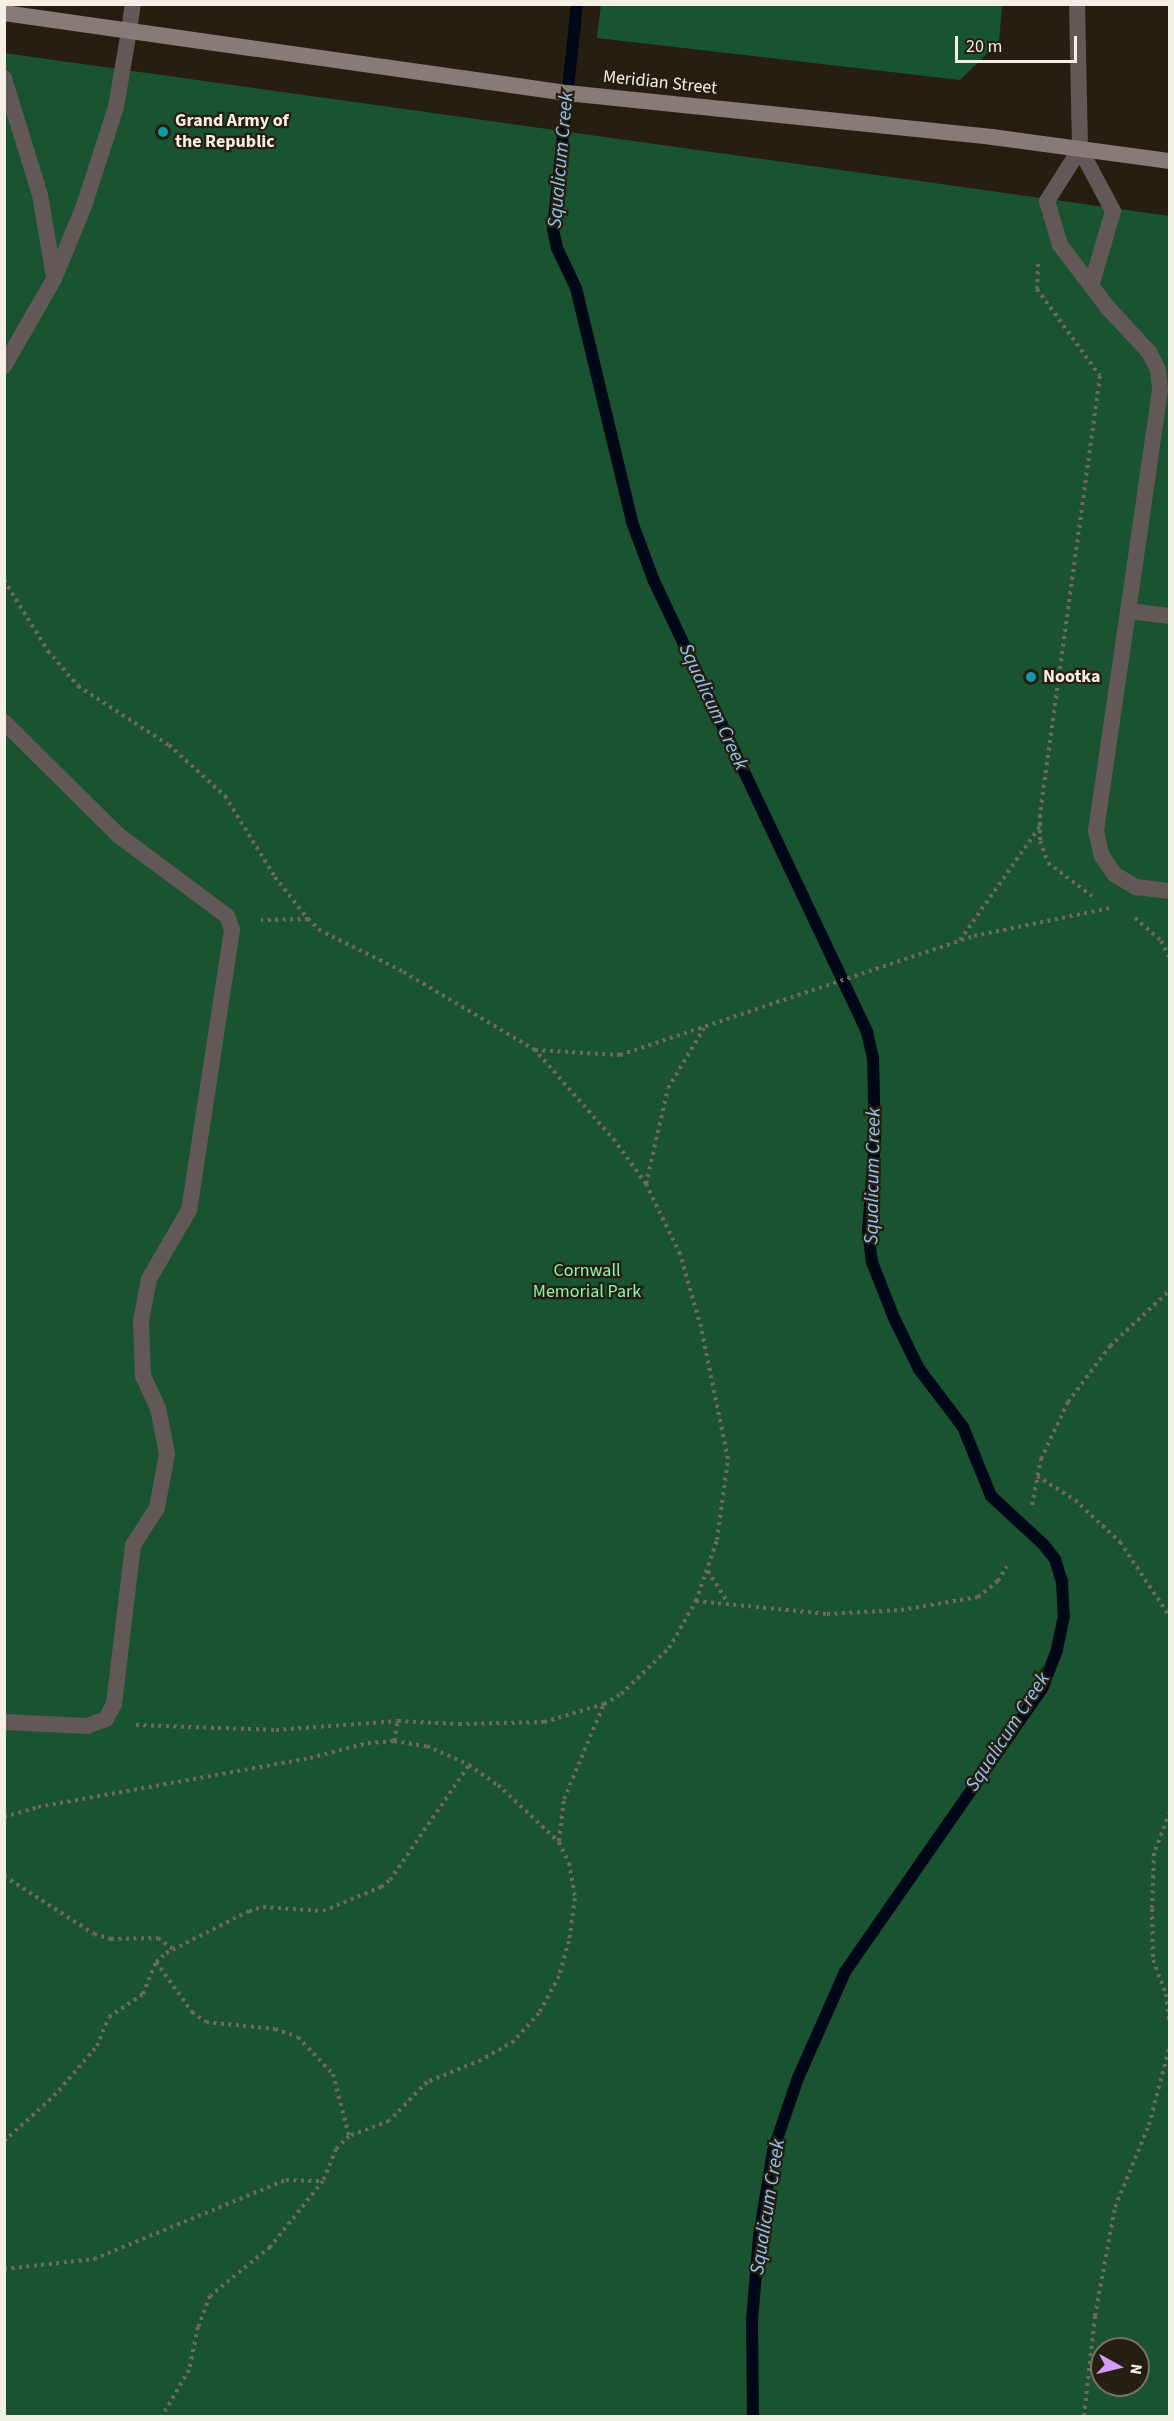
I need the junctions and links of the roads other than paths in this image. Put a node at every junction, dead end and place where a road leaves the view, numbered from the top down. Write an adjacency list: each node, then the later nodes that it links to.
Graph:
1 (133, 4): 4 (street)
2 (1077, 4): 6 (street)
3 (4, 13): 4 (main road, Meridian Street)
4 (129, 31): 6 (main road, Meridian Street); 8 (street)
5 (4, 78): 8 (street)
6 (1080, 149): 7 (main road, Meridian Street); 9 (street); 9 (street)
7 (1170, 161)
8 (54, 279): 10 (street)
9 (1092, 283): 11 (street)
10 (4, 366)
11 (1128, 611): 12 (street); 14 (street)
12 (1170, 616)
13 (4, 722): 15 (street)
14 (1170, 891)
15 (4, 1722)

